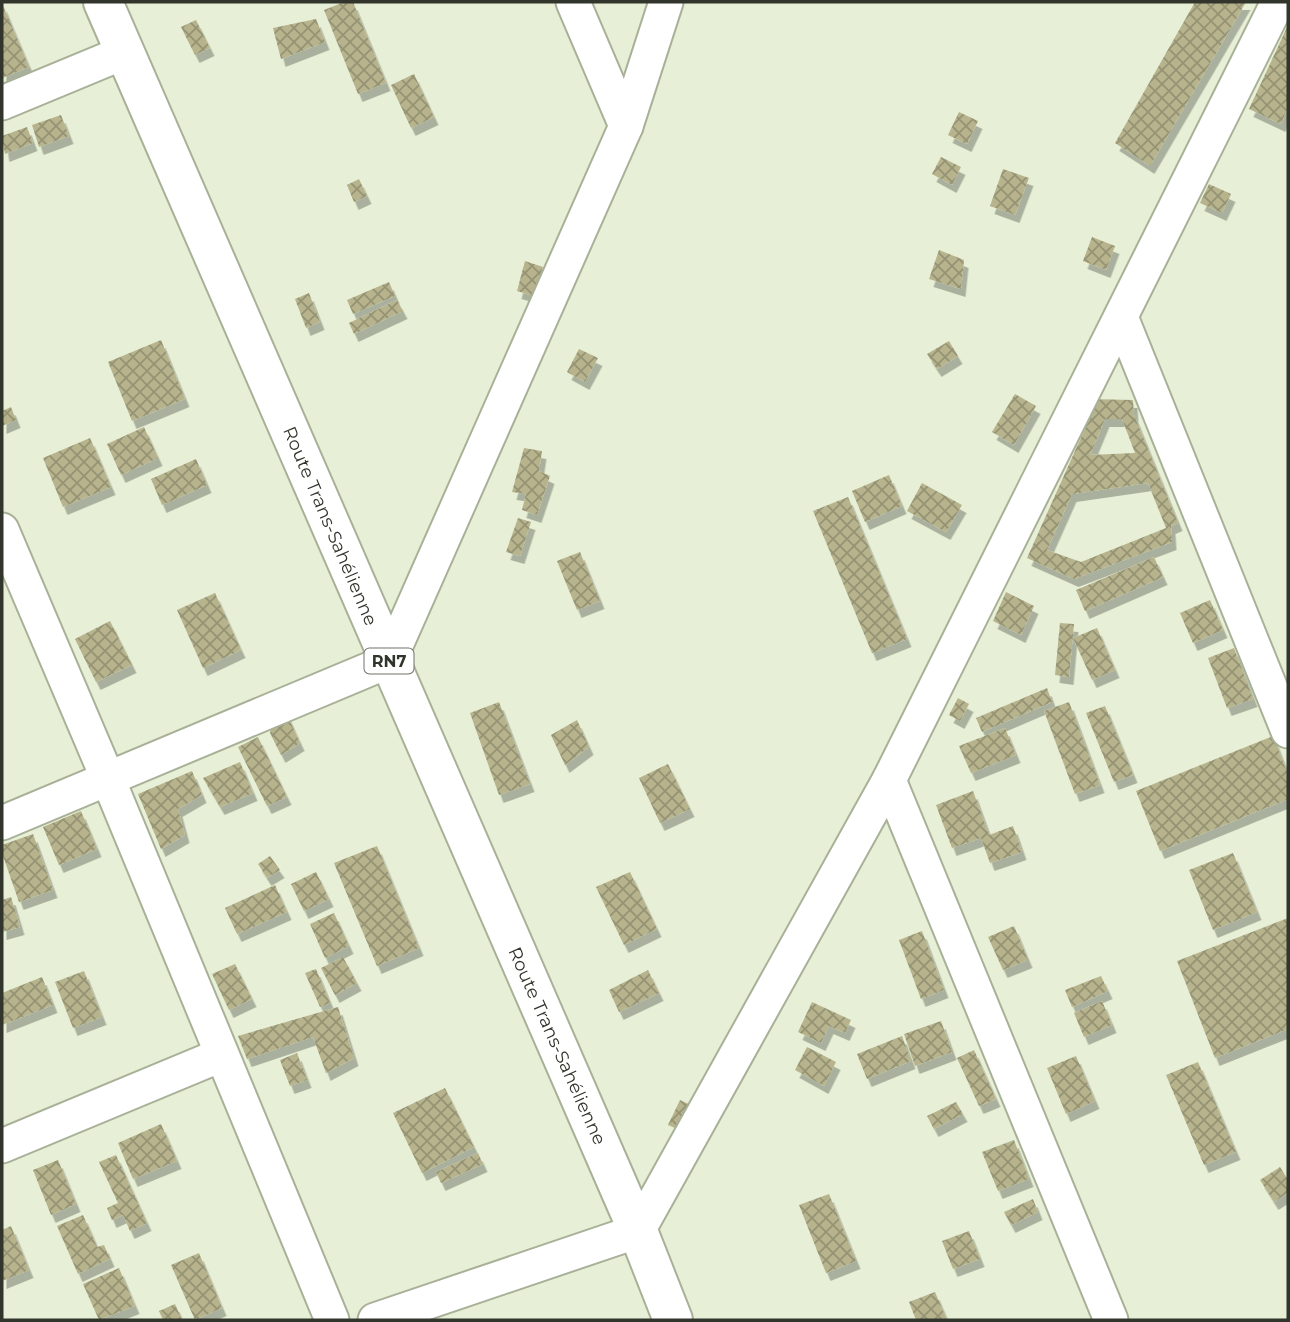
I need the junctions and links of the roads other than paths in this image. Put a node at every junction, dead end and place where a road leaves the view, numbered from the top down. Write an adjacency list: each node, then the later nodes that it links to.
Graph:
1 (103, 2): 5 (highway, Route Trans-Sahélienne / RN7)
2 (573, 2): 7 (street)
3 (666, 2): 7 (street)
4 (1278, 2): 8 (street)
5 (125, 52): 6 (street); 10 (highway, Route Trans-Sahélienne / RN7)
6 (2, 103)
7 (626, 126): 10 (street)
8 (1121, 317): 11 (street); 13 (street)
9 (2, 530): 12 (street)
10 (389, 661): 12 (street); 17 (highway, Route Trans-Sahélienne / RN7)
11 (1288, 731)
12 (108, 779): 14 (street); 15 (street)
13 (889, 780): 17 (street); 21 (street)
14 (2, 823)
15 (221, 1055): 16 (street); 18 (street)
16 (2, 1146)
17 (638, 1231): 19 (street); 20 (highway, Route Trans-Sahélienne / RN7)
18 (332, 1320)
19 (375, 1320)
20 (673, 1320)
21 (1111, 1320)

